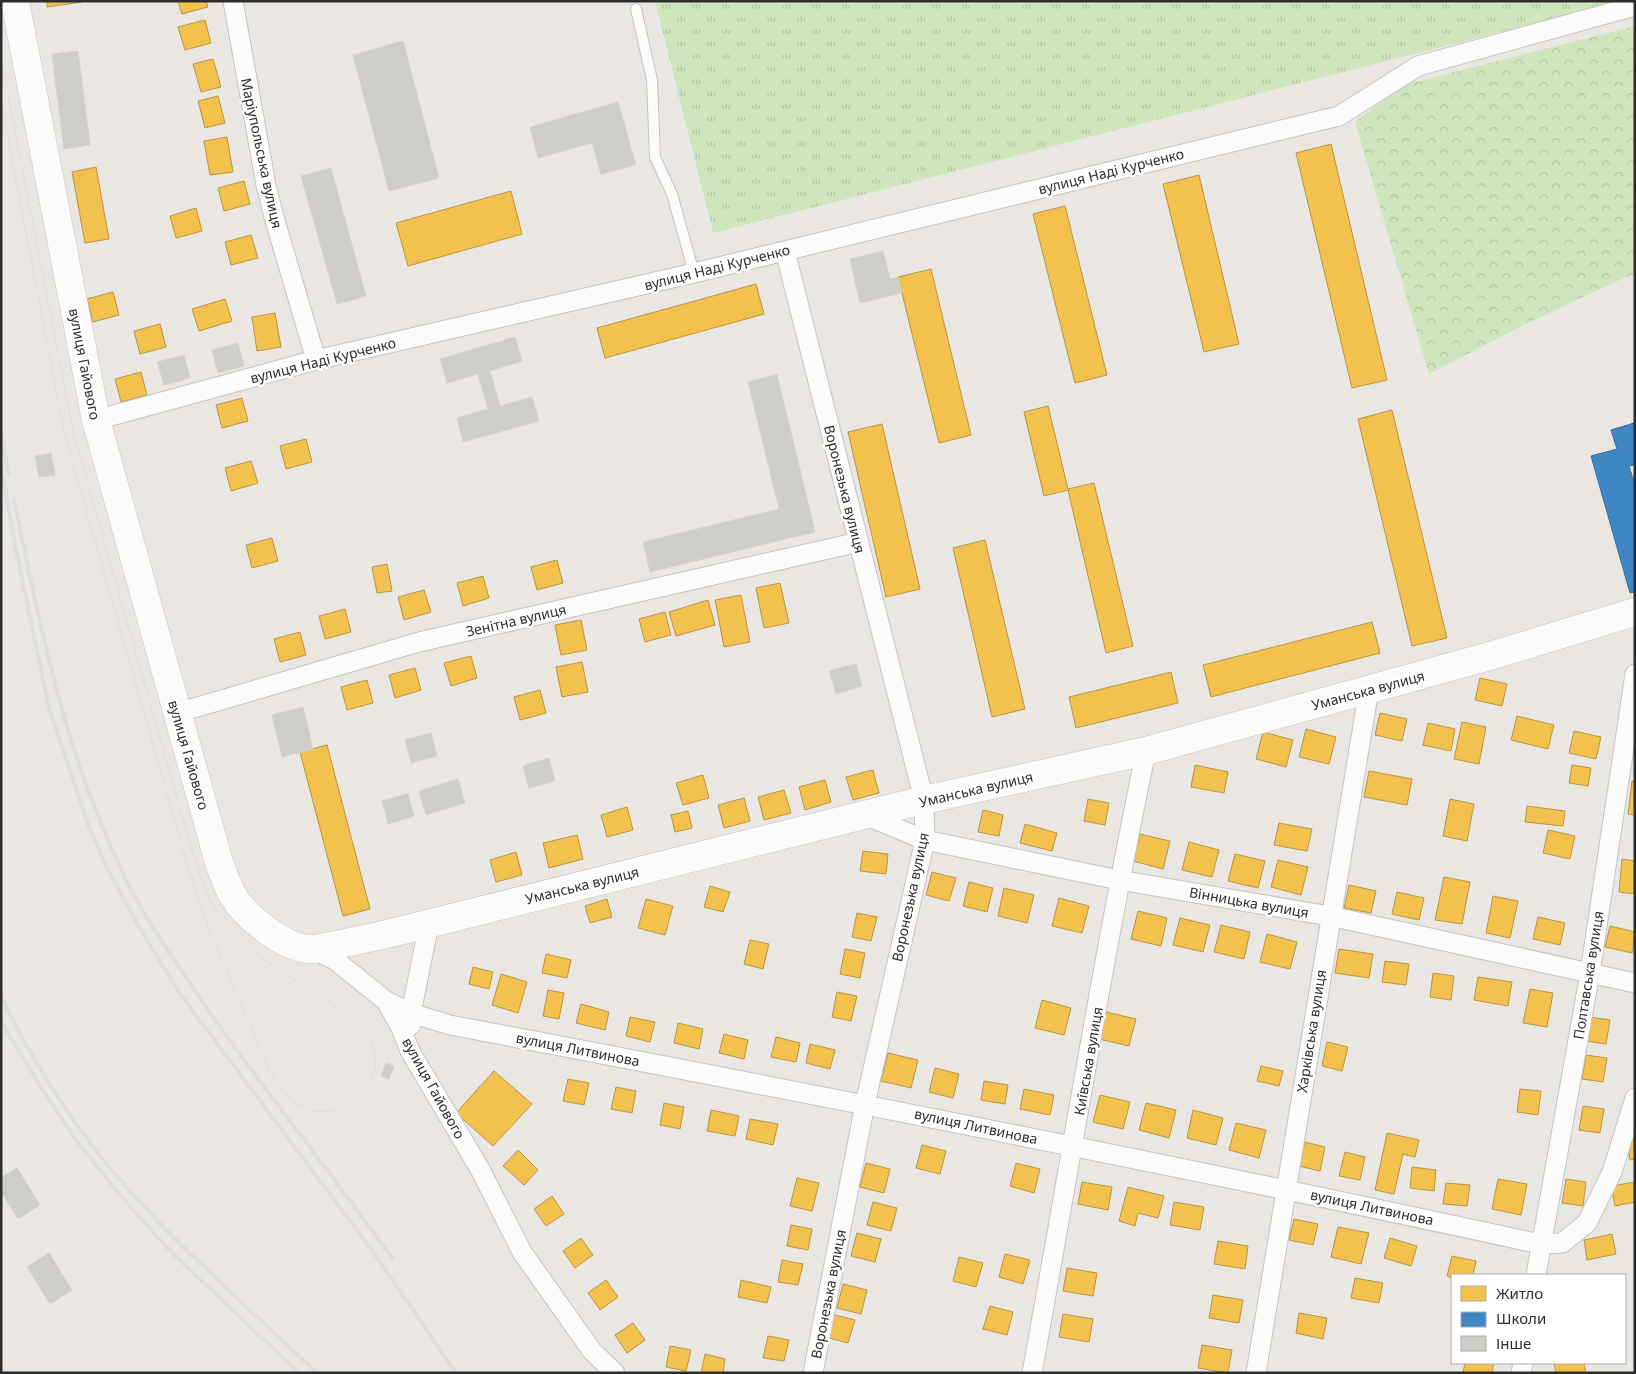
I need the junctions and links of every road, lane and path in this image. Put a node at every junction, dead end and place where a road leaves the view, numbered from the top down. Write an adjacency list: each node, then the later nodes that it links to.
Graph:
1 (15, 1): 8 (street, вулиця Гайового)
2 (233, 1): 7 (street, Маріупольська вулиця)
3 (1635, 6): 5 (street, вулиця Наді Курченко)
4 (636, 9): 6 (lane)
5 (784, 251): 6 (street, вулиця Наді Курченко); 9 (street, Воронезька вулиця)
6 (694, 273): 7 (street, вулиця Наді Курченко)
7 (316, 360): 8 (street, вулиця Наді Курченко)
8 (96, 420): 13 (street, вулиця Гайового)
9 (859, 542): 13 (street, Зенітна вулиця); 15 (street, Воронезька вулиця)
10 (1635, 612): 12 (street, Уманська вулиця)
11 (1635, 674): 22 (street, Полтавська вулиця)
12 (1369, 689): 14 (street, Уманська вулиця); 19 (street, Харківська вулиця)
13 (177, 713): 21 (street, вулиця Гайового)
14 (1146, 751): 15 (street, Уманська вулиця); 18 (street, Київська вулиця)
15 (924, 800): 16 (street, Уманська вулиця); 17 (street, Воронезька вулиця)
16 (865, 815): 17 (street, Вінницька вулиця); 20 (street, Уманська вулиця)
17 (925, 840): 18 (street, Вінницька вулиця); 28 (street, Воронезька вулиця)
18 (1119, 880): 19 (street, Вінницька вулиця); 29 (street, Київська вулиця)
19 (1330, 916): 22 (street, Вінницька вулиця); 30 (street, Харківська вулиця)
20 (429, 924): 21 (street, Уманська вулиця); 25 (street)
21 (312, 949): 24 (street, вулиця Гайового)
22 (1590, 973): 23 (street, Вінницька вулиця); 31 (street, Полтавська вулиця)
23 (1635, 983)
24 (386, 1001): 25 (street, вулиця Литвинова); 26 (street, вулиця Гайового)
25 (411, 1013): 26 (street); 28 (street, вулиця Литвинова)
26 (410, 1051): 33 (street, вулиця Гайового)
27 (1635, 1098): 31 (street, вулиця Литвинова)
28 (865, 1104): 29 (street, вулиця Литвинова); 34 (street, Воронезька вулиця)
29 (1074, 1146): 30 (street, вулиця Литвинова); 35 (street, Київська вулиця)
30 (1285, 1188): 31 (street, вулиця Литвинова); 36 (street, Харківська вулиця)
31 (1540, 1244): 32 (street, Полтавська вулиця)
32 (1536, 1274)
33 (615, 1373)
34 (813, 1373)
35 (1032, 1373)
36 (1256, 1373)

